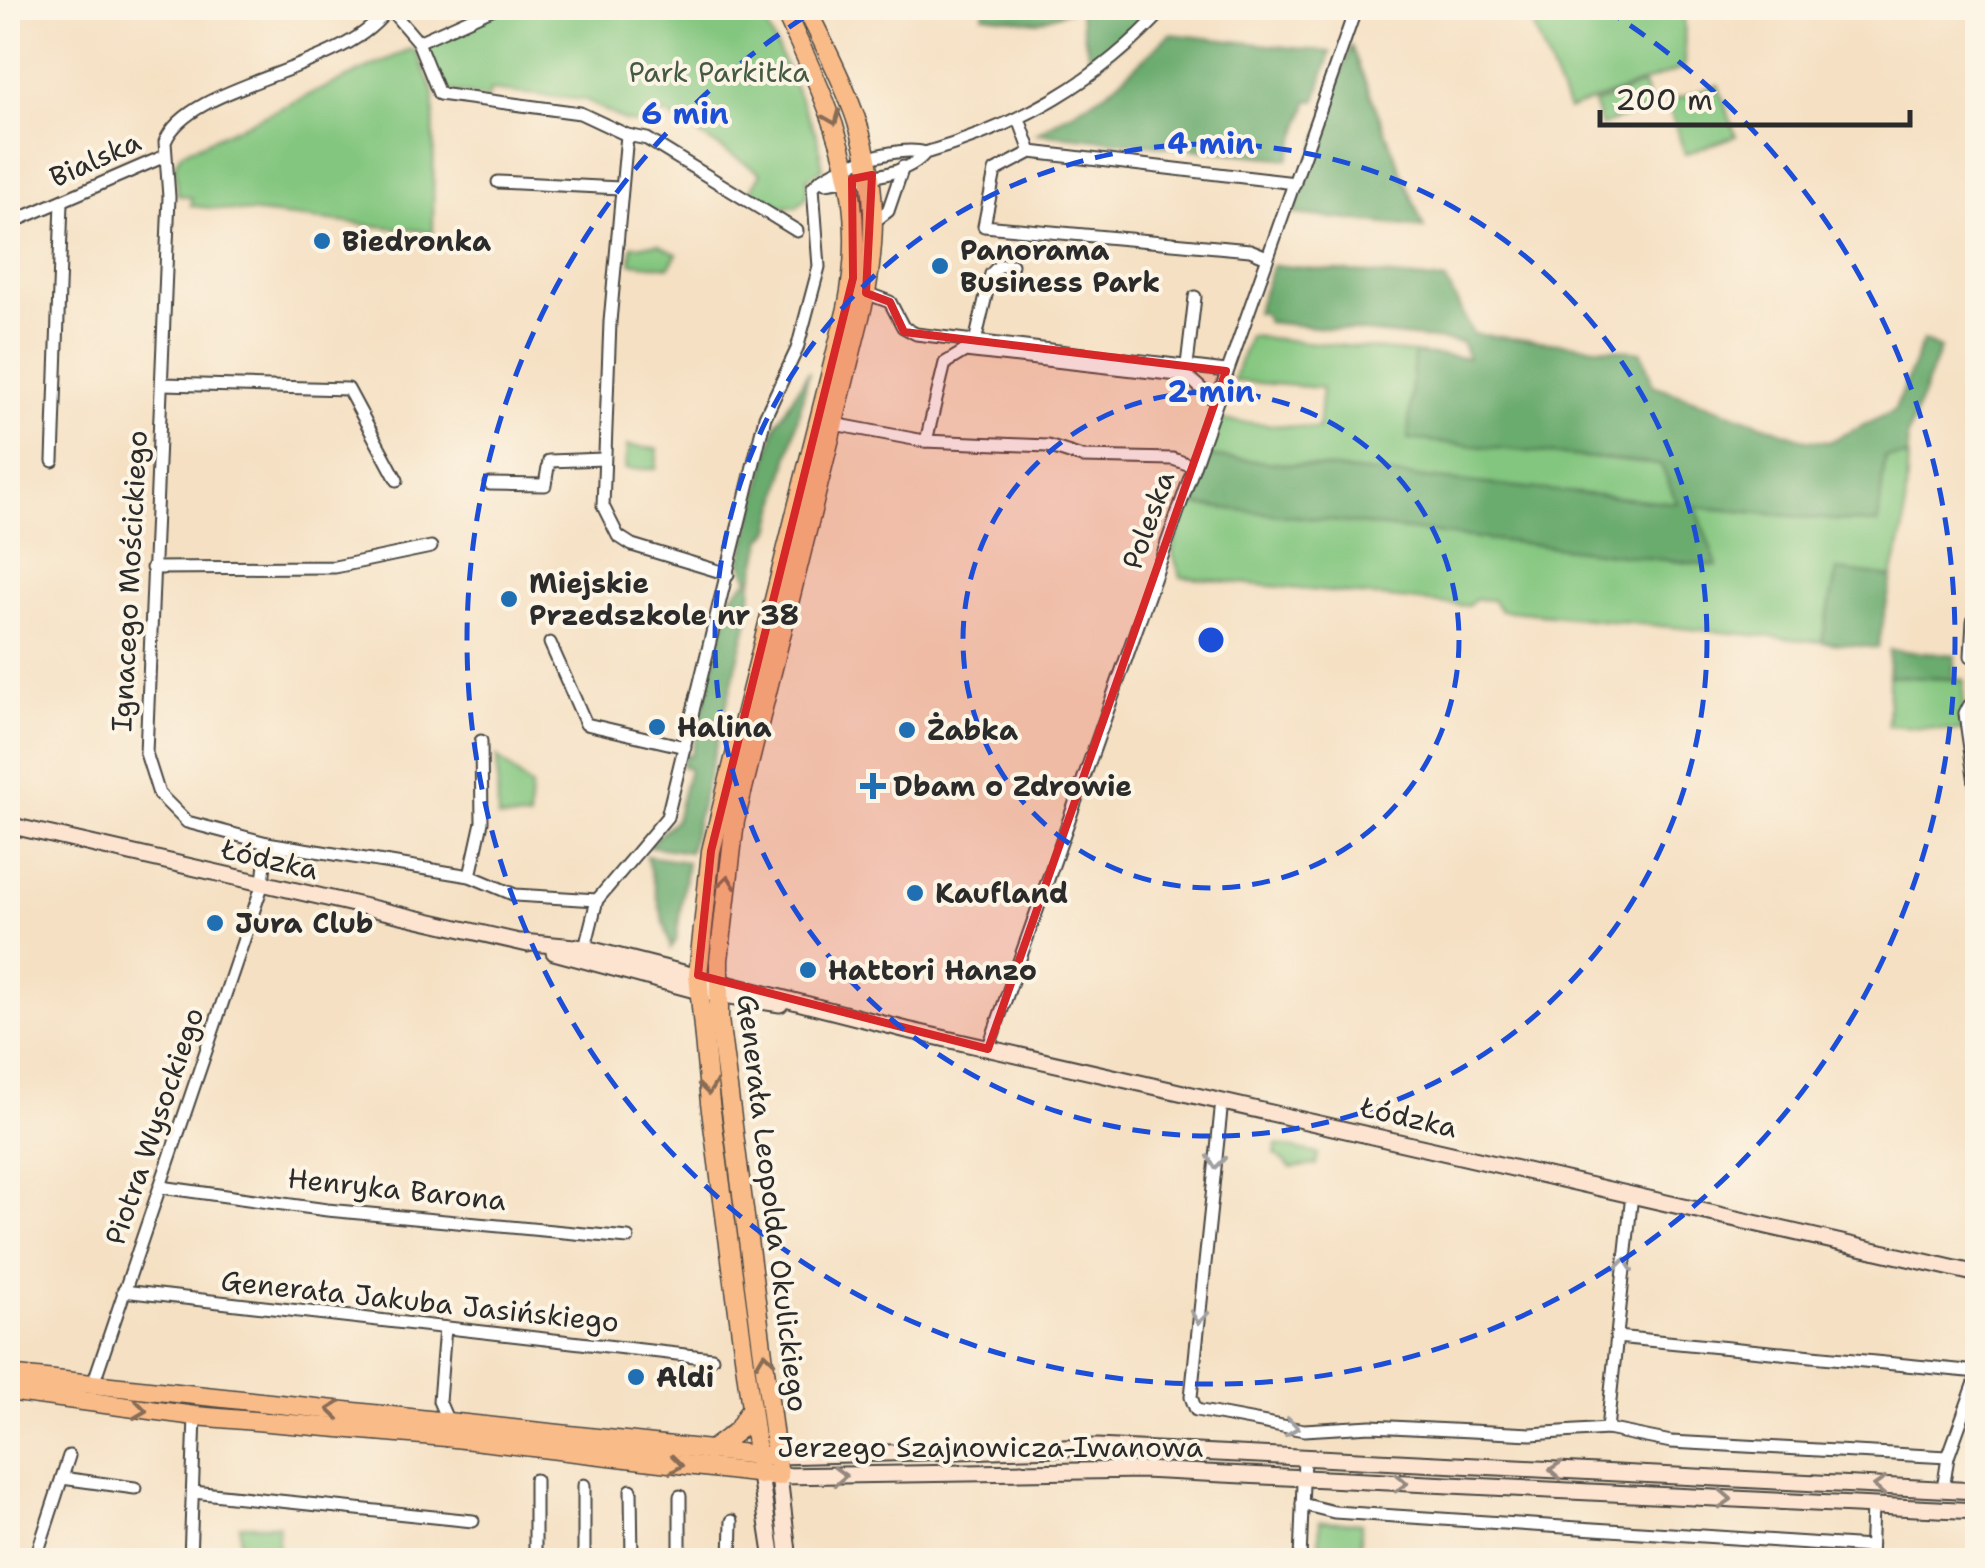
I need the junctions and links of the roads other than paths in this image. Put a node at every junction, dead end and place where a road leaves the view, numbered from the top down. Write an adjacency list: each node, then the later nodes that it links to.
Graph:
1 (388, 8): 7 (street); 12 (street, Bialska)
2 (494, 8): 7 (street)
3 (783, 8): 15 (main road, Generała Leopolda Okulickiego, one-way to 15)
4 (806, 8): 14 (main road, Generała Leopolda Okulickiego)
5 (1166, 8): 8 (street)
6 (1356, 8): 17 (street, Poleska)
7 (418, 42): 9 (street)
8 (1019, 119): 10 (street); 11 (street)
9 (627, 136): 18 (street); 22 (street)
10 (925, 152): 13 (street); 14 (street)
11 (1031, 152): 17 (street); 23 (street)
12 (166, 156): 19 (street, Bialska); 30 (street, Ignacego Mościckiego)
13 (903, 167): 14 (street); 20 (street)
14 (870, 168): 15 (street); 20 (main road, Generała Leopolda Okulickiego)
15 (850, 172): 41 (street); 56 (main road, Generała Leopolda Okulickiego)
16 (498, 182): 18 (street)
17 (1295, 183): 23 (street, Poleska)
18 (620, 188): 34 (street)
19 (62, 202): 21 (street, Bialska); 35 (street)
20 (876, 221): 25 (main road, Generała Leopolda Okulickiego)
21 (8, 224)
22 (797, 231)
23 (1267, 257): 29 (street, Poleska)
24 (1012, 265): 27 (street)
25 (866, 294): 27 (street); 32 (main road, Generała Leopolda Okulickiego)
26 (1195, 297): 28 (street)
27 (975, 342): 28 (street)
28 (1187, 365): 29 (street)
29 (1226, 372): 31 (street, Poleska)
30 (163, 384): 37 (street); 40 (street, Ignacego Mościckiego)
31 (1216, 402): 33 (street); 36 (street, Poleska)
32 (834, 424): 33 (street); 56 (main road, Generała Leopolda Okulickiego, one-way to 32)
33 (926, 441): 36 (street)
34 (604, 459): 38 (street); 41 (street)
35 (54, 461)
36 (1193, 466): 57 (street, Poleska)
37 (397, 480)
38 (490, 484)
39 (432, 546): 40 (street)
40 (152, 568): 51 (street, Ignacego Mościckiego)
41 (728, 574): 48 (street)
42 (1978, 616): 44 (street)
43 (550, 643): 48 (street)
44 (1971, 656)
45 (1978, 706): 46 (street)
46 (1972, 734): 49 (street)
47 (482, 741): 52 (street)
48 (685, 747): 54 (street)
49 (1978, 804)
50 (8, 825): 53 (main road, Łódzka)
51 (267, 842): 52 (street, Ignacego Mościckiego); 53 (street)
52 (470, 876): 54 (street, Ignacego Mościckiego)
53 (263, 883): 55 (main road, Łódzka); 59 (street, Piotra Wysockiego)
54 (597, 900): 55 (street)
55 (583, 954): 56 (main road, Łódzka)
56 (708, 985): 57 (main road, Łódzka); 72 (main road, Generała Leopolda Okulickiego, one-way to 72); 79 (main road, Generała Leopolda Okulickiego, one-way to 56)
57 (988, 1049): 58 (main road, Łódzka)
58 (1222, 1101): 60 (main road, Łódzka); 76 (street, Jerzego Szajnowicza-Iwanowa, one-way to 76)
59 (161, 1186): 61 (street, Henryka Barona); 63 (street, Piotra Wysockiego)
60 (1632, 1194): 62 (main road, Łódzka); 65 (street, one-way to 60)
61 (628, 1238)
62 (1978, 1274)
63 (123, 1291): 64 (street, Generała Jakuba Jasińskiego); 69 (street, Piotra Wysockiego)
64 (445, 1328): 66 (street, Generała Jakuba Jasińskiego); 71 (street)
65 (1616, 1337): 67 (street); 76 (street)
66 (712, 1358)
67 (1978, 1373): 80 (street)
68 (8, 1375): 69 (main road, Jerzego Szajnowicza-Iwanowa)
69 (92, 1384): 74 (main road, Jerzego Szajnowicza-Iwanowa, one-way to 69)
70 (8, 1392): 73 (main road, Jerzego Szajnowicza-Iwanowa, one-way to 73)
71 (440, 1401): 74 (street); 75 (street)
72 (752, 1407): 77 (main road); 82 (main road, Generała Leopolda Okulickiego)
73 (195, 1416): 82 (main road, Jerzego Szajnowicza-Iwanowa, one-way to 82); 90 (street)
74 (420, 1420): 75 (main road, Jerzego Szajnowicza-Iwanowa)
75 (448, 1422): 77 (main road, Jerzego Szajnowicza-Iwanowa)
76 (1607, 1429): 80 (street, Jerzego Szajnowicza-Iwanowa)
77 (710, 1451): 82 (main road, Jerzego Szajnowicza-Iwanowa)
78 (69, 1456): 83 (street)
79 (778, 1456): 81 (main road, Jerzego Szajnowicza-Iwanowa); 82 (main road, Jerzego Szajnowicza-Iwanowa)
80 (1948, 1457): 89 (street)
81 (1304, 1458): 84 (street); 89 (main road, Jerzego Szajnowicza-Iwanowa, one-way to 81)
82 (766, 1469): 84 (main road, Jerzego Szajnowicza-Iwanowa, one-way to 84); 106 (main road); 107 (main road)
83 (62, 1478): 87 (street); 99 (street)
84 (1303, 1478): 93 (street); 94 (main road, Jerzego Szajnowicza-Iwanowa, one-way to 94)
85 (535, 1480): 101 (street)
86 (584, 1485): 102 (street)
87 (135, 1488)
88 (632, 1490): 103 (street)
89 (1943, 1490): 91 (main road, Jerzego Szajnowicza-Iwanowa)
90 (192, 1492): 96 (street); 100 (street)
91 (1978, 1492)
92 (680, 1496): 104 (street)
93 (1302, 1504): 98 (street); 108 (street)
94 (1872, 1506): 95 (main road, Jerzego Szajnowicza-Iwanowa); 98 (street)
95 (1978, 1511)
96 (473, 1521)
97 (732, 1521): 105 (street)
98 (1870, 1554)
99 (35, 1560)
100 (190, 1560)
101 (535, 1560)
102 (584, 1560)
103 (632, 1560)
104 (680, 1560)
105 (731, 1560)
106 (773, 1560)
107 (789, 1560)
108 (1300, 1560)

